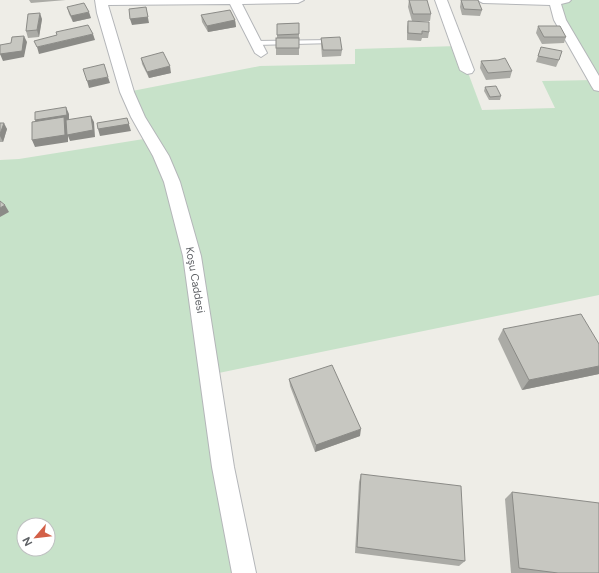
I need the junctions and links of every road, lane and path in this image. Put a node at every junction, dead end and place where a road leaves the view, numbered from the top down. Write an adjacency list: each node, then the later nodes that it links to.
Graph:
1 (234, 0): 2 (street); 6 (street); 9 (street)
2 (285, 0): 3 (street)
3 (298, 0)
4 (441, 0): 10 (street)
5 (483, 0): 7 (street)
6 (101, 1): 12 (street, Koşu Caddesi)
7 (558, 1): 11 (street)
8 (339, 41): 9 (lane)
9 (259, 48)
10 (467, 70)
11 (599, 87)
12 (244, 573)

